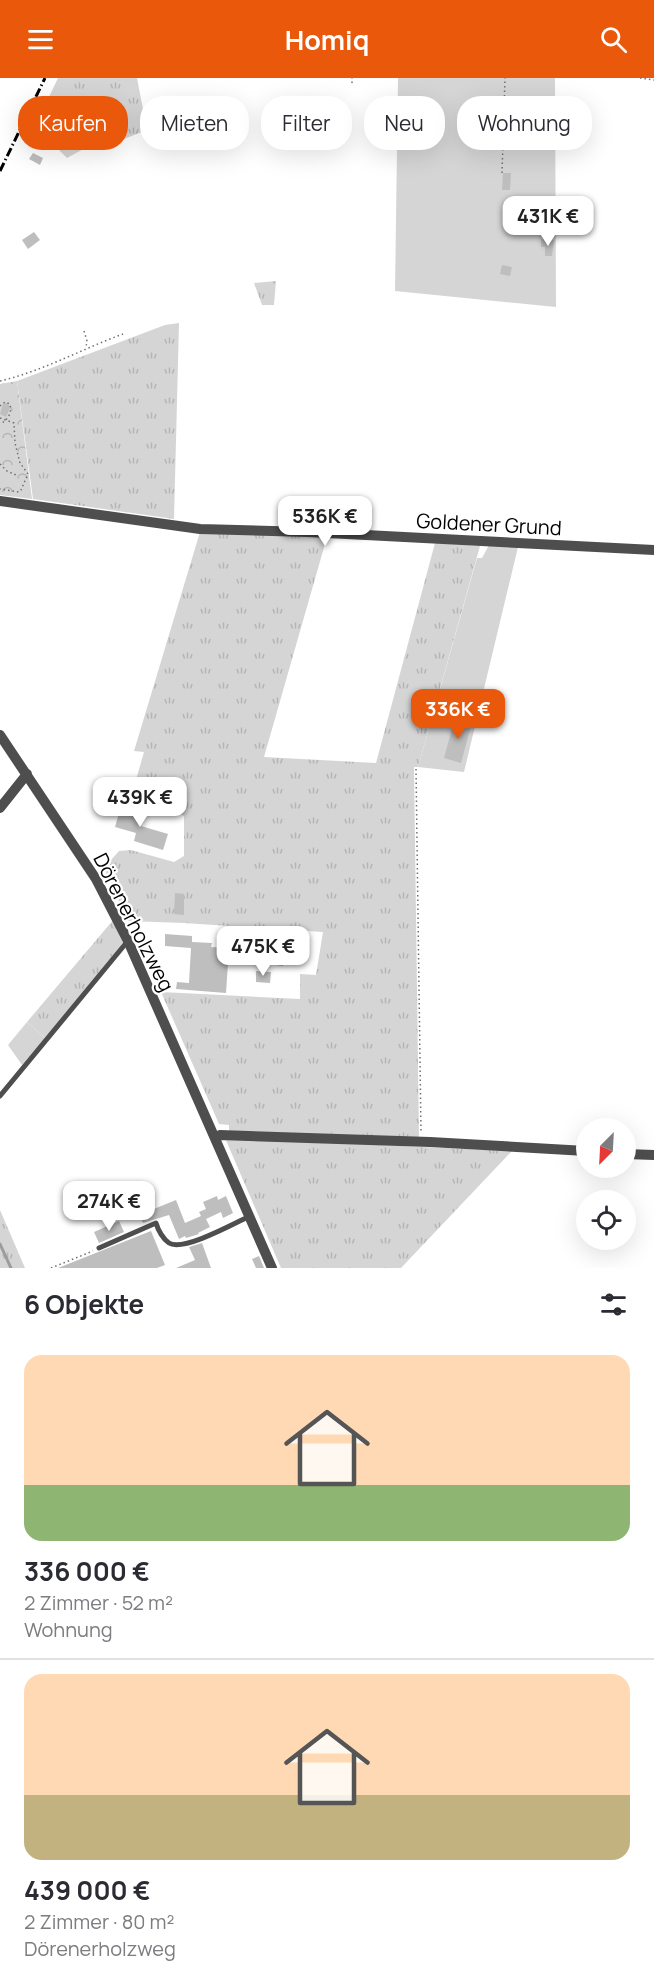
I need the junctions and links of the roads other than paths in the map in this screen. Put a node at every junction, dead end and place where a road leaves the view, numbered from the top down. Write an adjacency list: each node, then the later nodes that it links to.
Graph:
1 (0, 501): 2 (street, Goldener Grund)
2 (654, 550)
3 (0, 735): 4 (street, Dörenerholzweg)
4 (27, 774): 5 (street); 6 (street, Dörenerholzweg)
5 (0, 808)
6 (128, 941): 7 (lane); 8 (street, Dörenerholzweg)
7 (0, 1096)
8 (215, 1138): 9 (street); 12 (street, Dörenerholzweg)
9 (576, 1150)
10 (636, 1154): 11 (street)
11 (654, 1155)
12 (249, 1216): 13 (lane); 14 (street, Dörenerholzweg)
13 (99, 1248)
14 (272, 1268)

